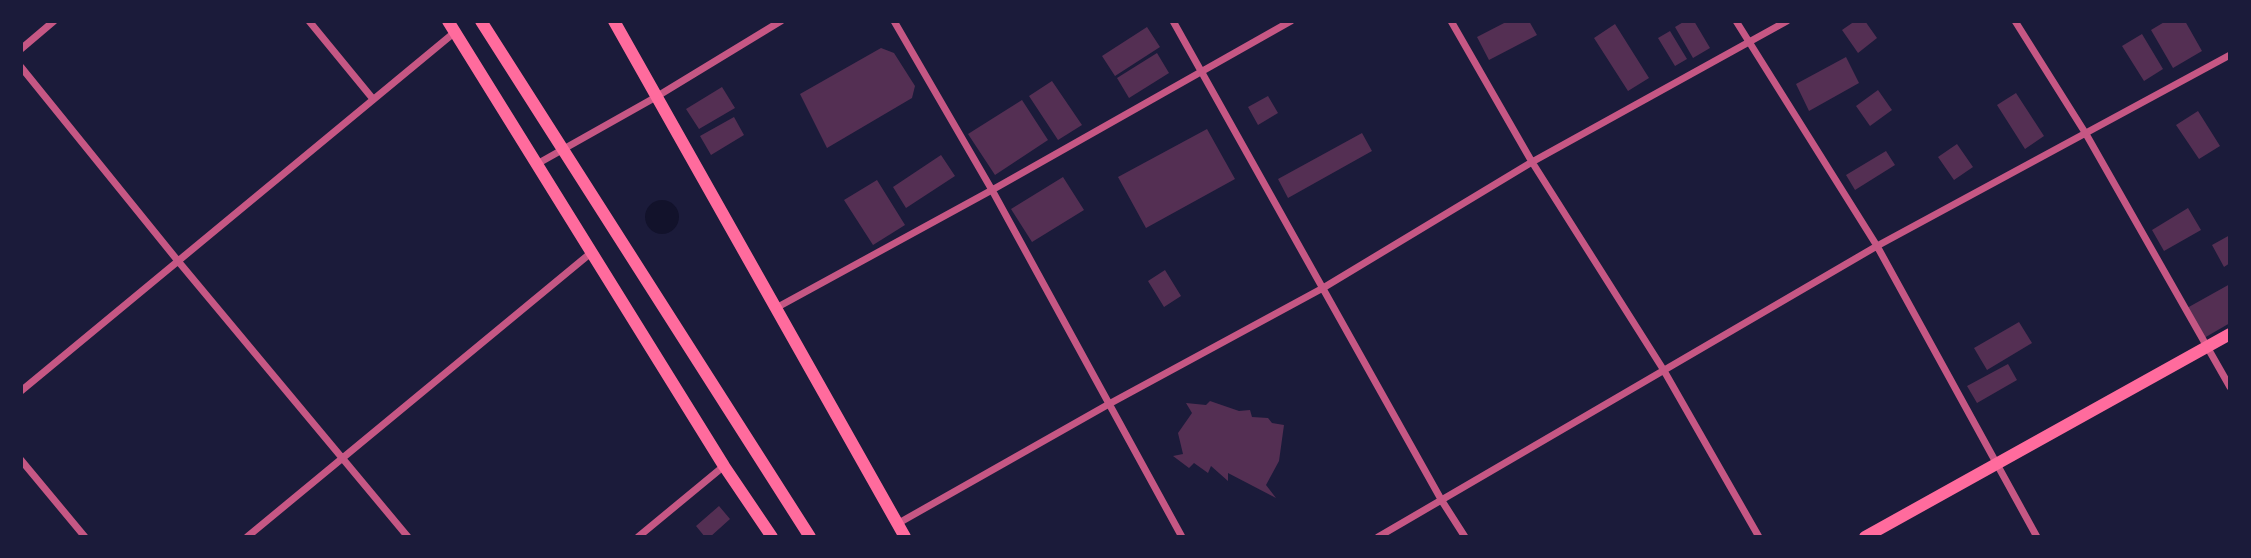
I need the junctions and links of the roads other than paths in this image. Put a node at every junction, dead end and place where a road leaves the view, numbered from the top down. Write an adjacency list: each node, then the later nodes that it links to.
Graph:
1 (54, 21): 15 (street)
2 (309, 21): 20 (street)
3 (481, 21): 22 (main road)
4 (614, 21): 19 (main road)
5 (781, 21): 19 (street)
6 (894, 21): 25 (street)
7 (1173, 21): 18 (street)
8 (1291, 21): 18 (street)
9 (1451, 21): 23 (street)
10 (1736, 21): 14 (street)
11 (1787, 21): 14 (street)
12 (2015, 21): 21 (street)
13 (451, 27): 20 (street); 24 (main road)
14 (1748, 41): 23 (street); 26 (street)
15 (21, 49)
16 (2230, 55): 21 (street)
17 (21, 67): 28 (street)
18 (1202, 72): 25 (street); 29 (street)
19 (656, 97): 22 (street); 30 (main road)
20 (373, 99): 28 (street)
21 (2086, 134): 26 (street); 32 (street)
22 (563, 149): 24 (street); 48 (main road)
23 (1532, 162): 29 (street); 33 (street)
24 (537, 164): 27 (main road)
25 (992, 190): 30 (street); 36 (street)
26 (1877, 246): 33 (street); 39 (street)
27 (592, 252): 37 (street); 40 (main road)
28 (178, 261): 35 (street); 37 (street)
29 (1323, 288): 36 (street); 41 (street)
30 (776, 308): 42 (main road)
31 (2230, 334): 32 (main road)
32 (2208, 346): 34 (street); 39 (main road)
33 (1663, 369): 41 (street); 53 (street)
34 (2230, 387)
35 (21, 391)
36 (1109, 404): 42 (street); 50 (street)
37 (344, 458): 44 (street); 45 (street)
38 (21, 460): 43 (street)
39 (1996, 463): 54 (main road); 55 (street)
40 (724, 466): 46 (street); 47 (main road)
41 (1442, 501): 51 (street); 52 (street)
42 (897, 524): 49 (main road)
43 (85, 537)
44 (247, 537)
45 (408, 537)
46 (638, 537)
47 (772, 537)
48 (810, 537)
49 (905, 537)
50 (1182, 537)
51 (1378, 537)
52 (1465, 537)
53 (1759, 537)
54 (1865, 537)
55 (2037, 537)

